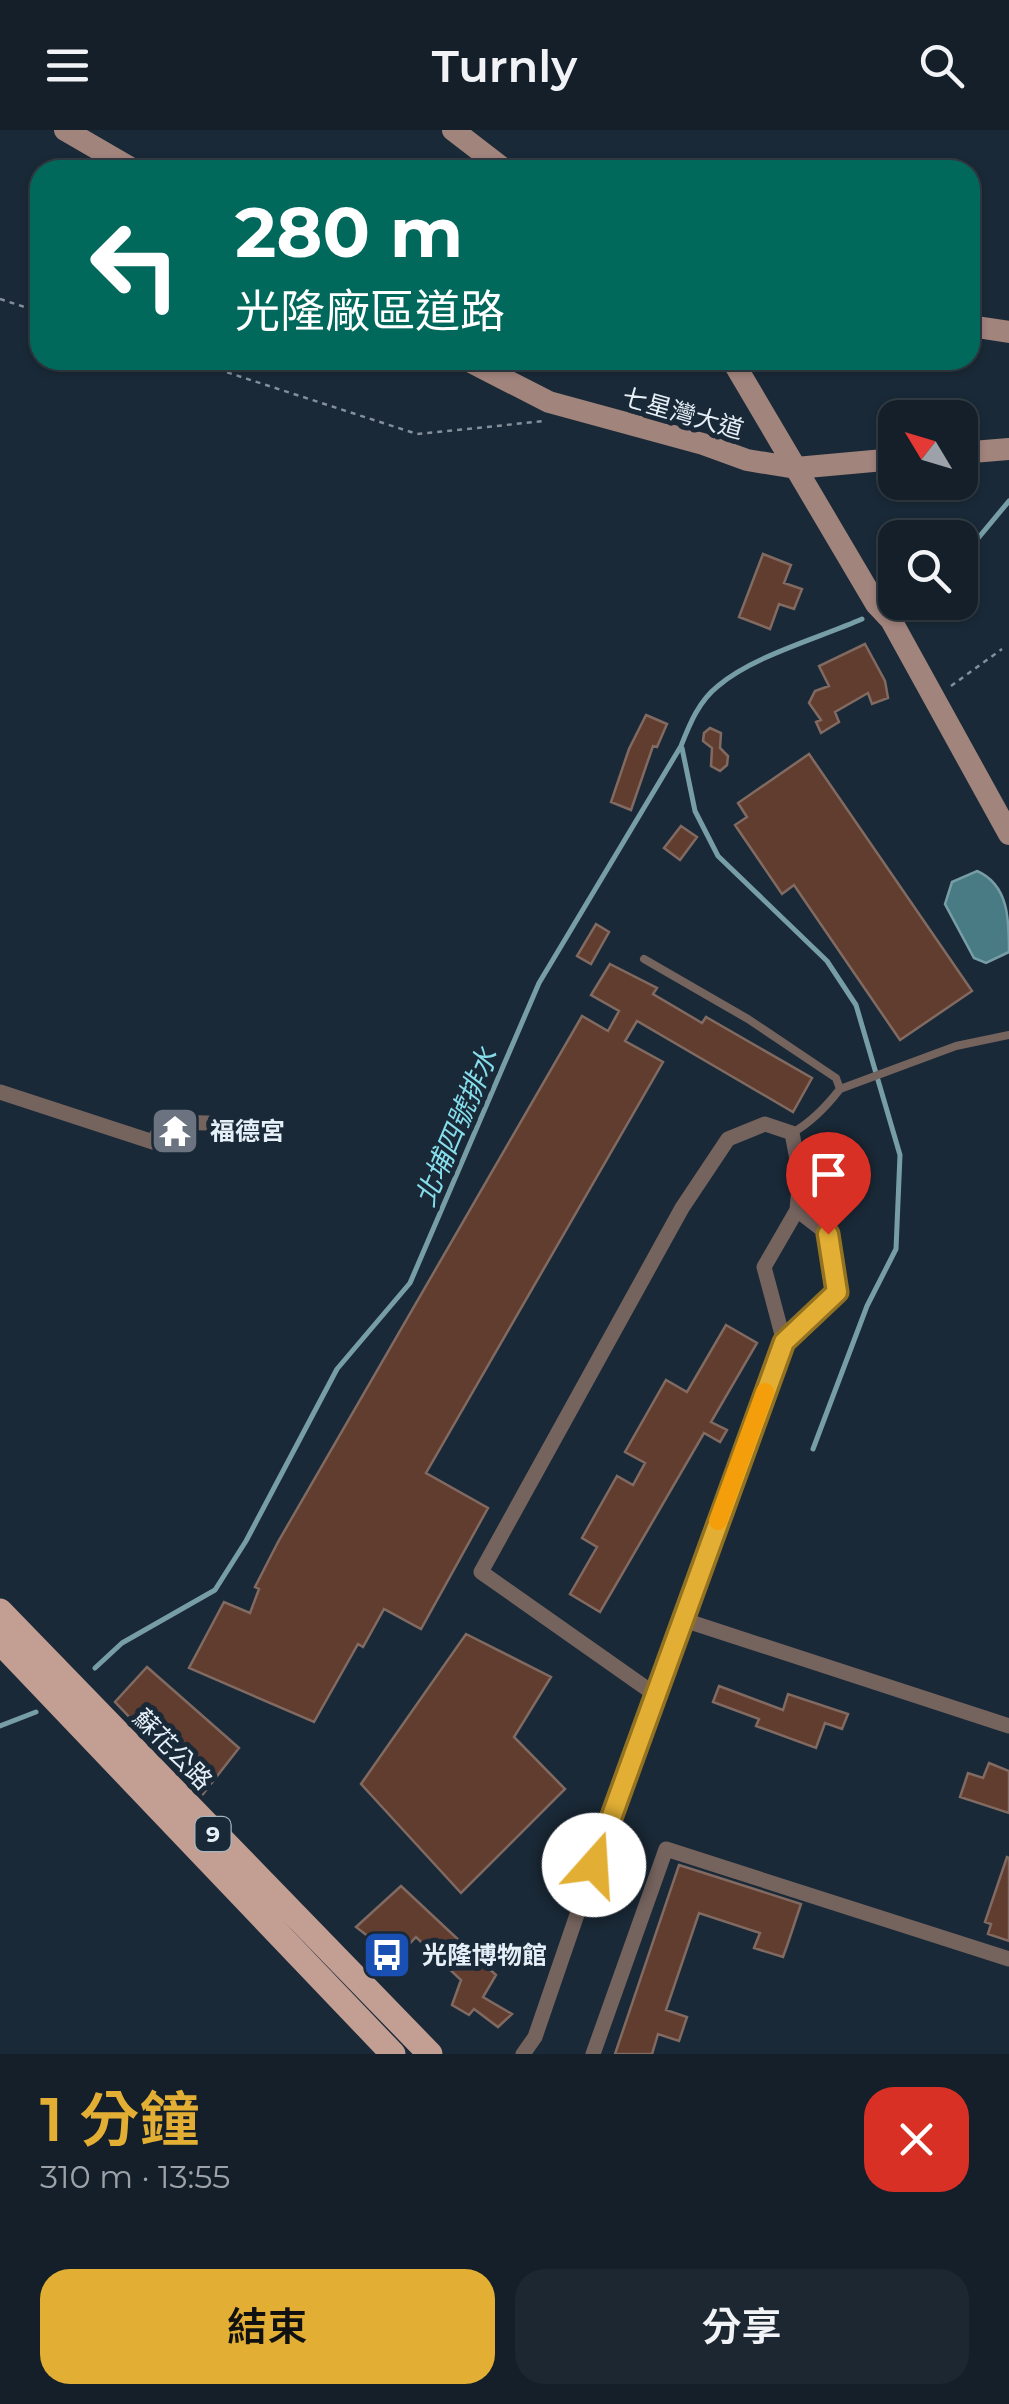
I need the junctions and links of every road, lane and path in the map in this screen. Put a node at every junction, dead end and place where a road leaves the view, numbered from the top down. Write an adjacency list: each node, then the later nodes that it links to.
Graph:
1 (65, 130): 3 (street)
2 (453, 130): 4 (street)
3 (117, 160)
4 (492, 160)
5 (0, 299): 6 (path)
6 (30, 309)
7 (980, 327): 8 (street)
8 (1009, 332)
9 (220, 370): 12 (path)
10 (487, 370): 16 (street, 七星灣大道)
11 (738, 370): 16 (street)
12 (555, 420)
13 (1007, 449): 14 (street)
14 (978, 451)
15 (878, 461): 16 (street, 七星灣大道)
16 (796, 468): 18 (street)
17 (1002, 649): 18 (path)
18 (935, 698): 19 (street)
19 (1009, 834)
20 (644, 959): 22 (lane)
21 (1009, 1034): 22 (lane)
22 (840, 1089): 25 (lane)
23 (0, 1092): 24 (street)
24 (208, 1124)
25 (792, 1134): 26 (street); 31 (street)
26 (797, 1210): 27 (street); 27 (street)
27 (784, 1342): 29 (street)
28 (0, 1611): 35 (main road, 蘇花公路 / 9)
29 (681, 1618): 31 (street); 32 (street)
30 (0, 1642): 34 (main road, 蘇花公路 / 9)
31 (654, 1693): 36 (street)
32 (1009, 1726)
33 (1009, 1958): 37 (street)
34 (393, 2054)
35 (430, 2054)
36 (523, 2054)
37 (593, 2054)

